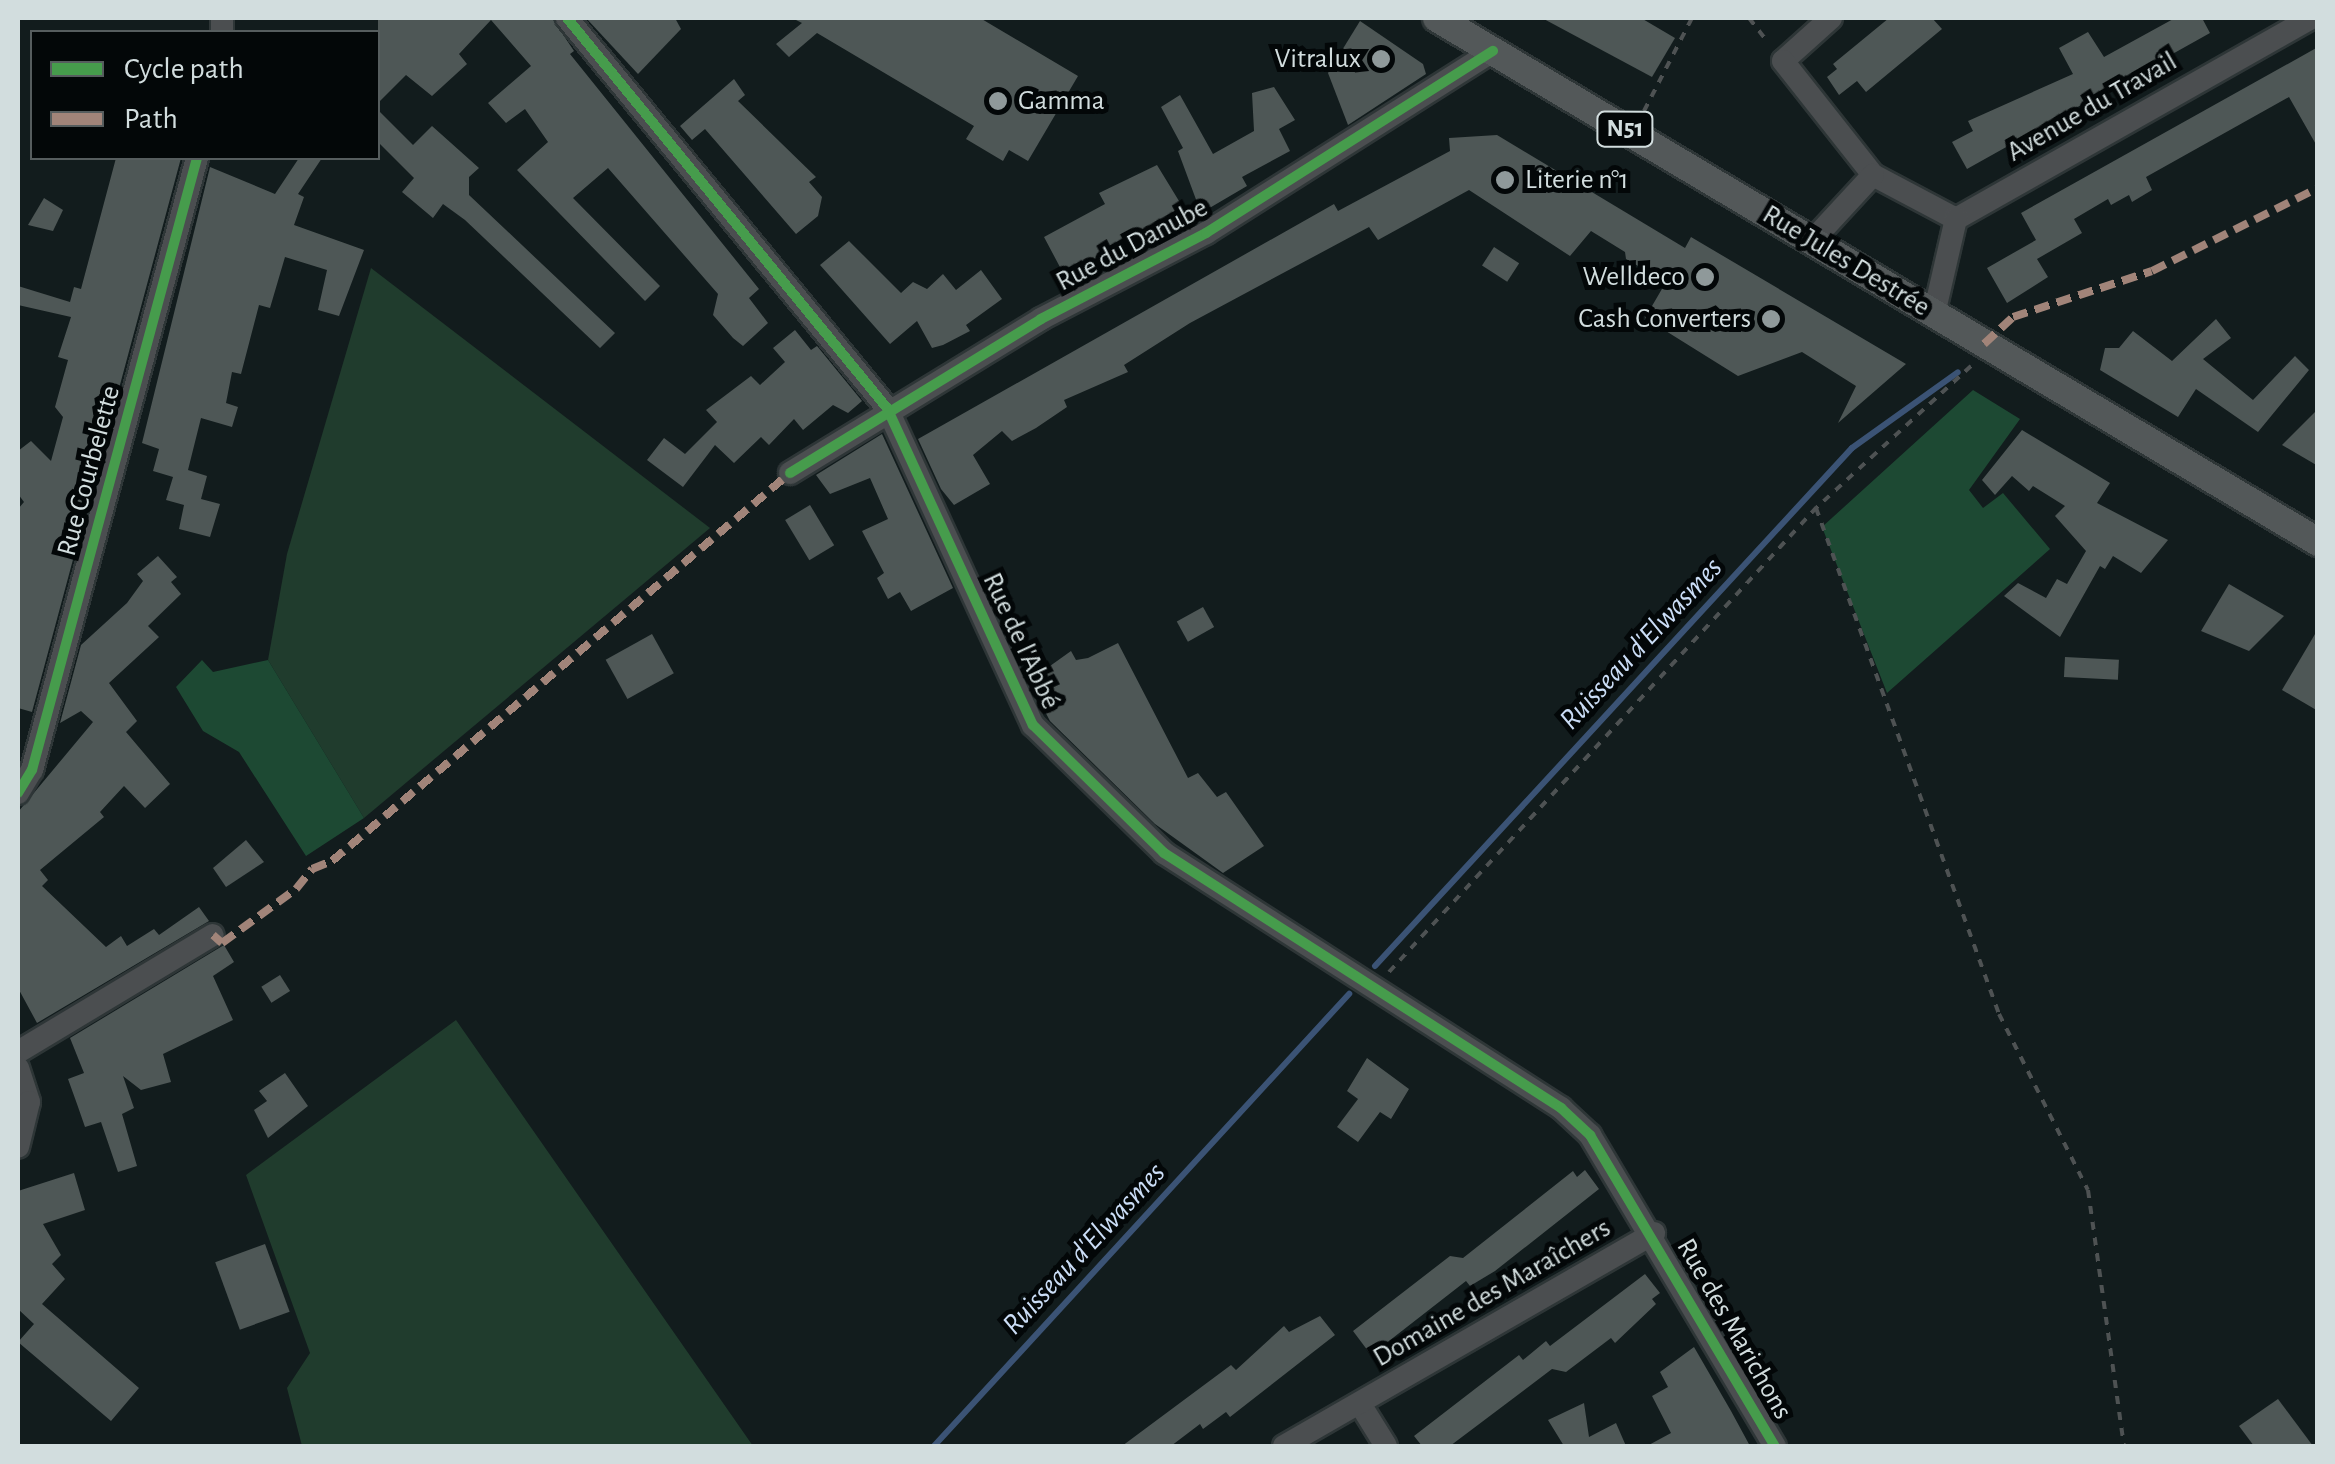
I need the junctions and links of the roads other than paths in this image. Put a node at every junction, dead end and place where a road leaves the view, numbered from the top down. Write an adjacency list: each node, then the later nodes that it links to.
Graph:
1 (567, 18): 11 (street, Rue de l'Abbé)
2 (1437, 18): 5 (main road, Rue Jules Destrée / N51)
3 (1831, 18): 7 (street)
4 (2311, 18): 8 (street, Avenue du Travail)
5 (1493, 51): 9 (main road, Rue Jules Destrée / N51); 11 (street, Rue du Danube)
6 (196, 160): 14 (street, Rue Courbelette)
7 (1873, 175): 8 (street); 9 (street)
8 (1956, 219): 10 (street)
9 (1812, 241): 10 (main road, Rue Jules Destrée / N51)
10 (1934, 314): 13 (main road, Rue Jules Destrée / N51)
11 (887, 408): 12 (street, Rue du Danube); 19 (street, Rue de l'Abbé)
12 (790, 473)
13 (2318, 542)
14 (18, 794)
15 (213, 935): 16 (street)
16 (18, 1052)
17 (18, 1068): 18 (street)
18 (18, 1147)
19 (1654, 1233): 20 (street, Domaine des Maraîchers); 23 (street, Rue des Marichons)
20 (1360, 1404): 21 (street, Domaine des Maraîchers); 22 (street, Domaine des Maraîchers)
21 (1284, 1446)
22 (1386, 1446)
23 (1776, 1446)

